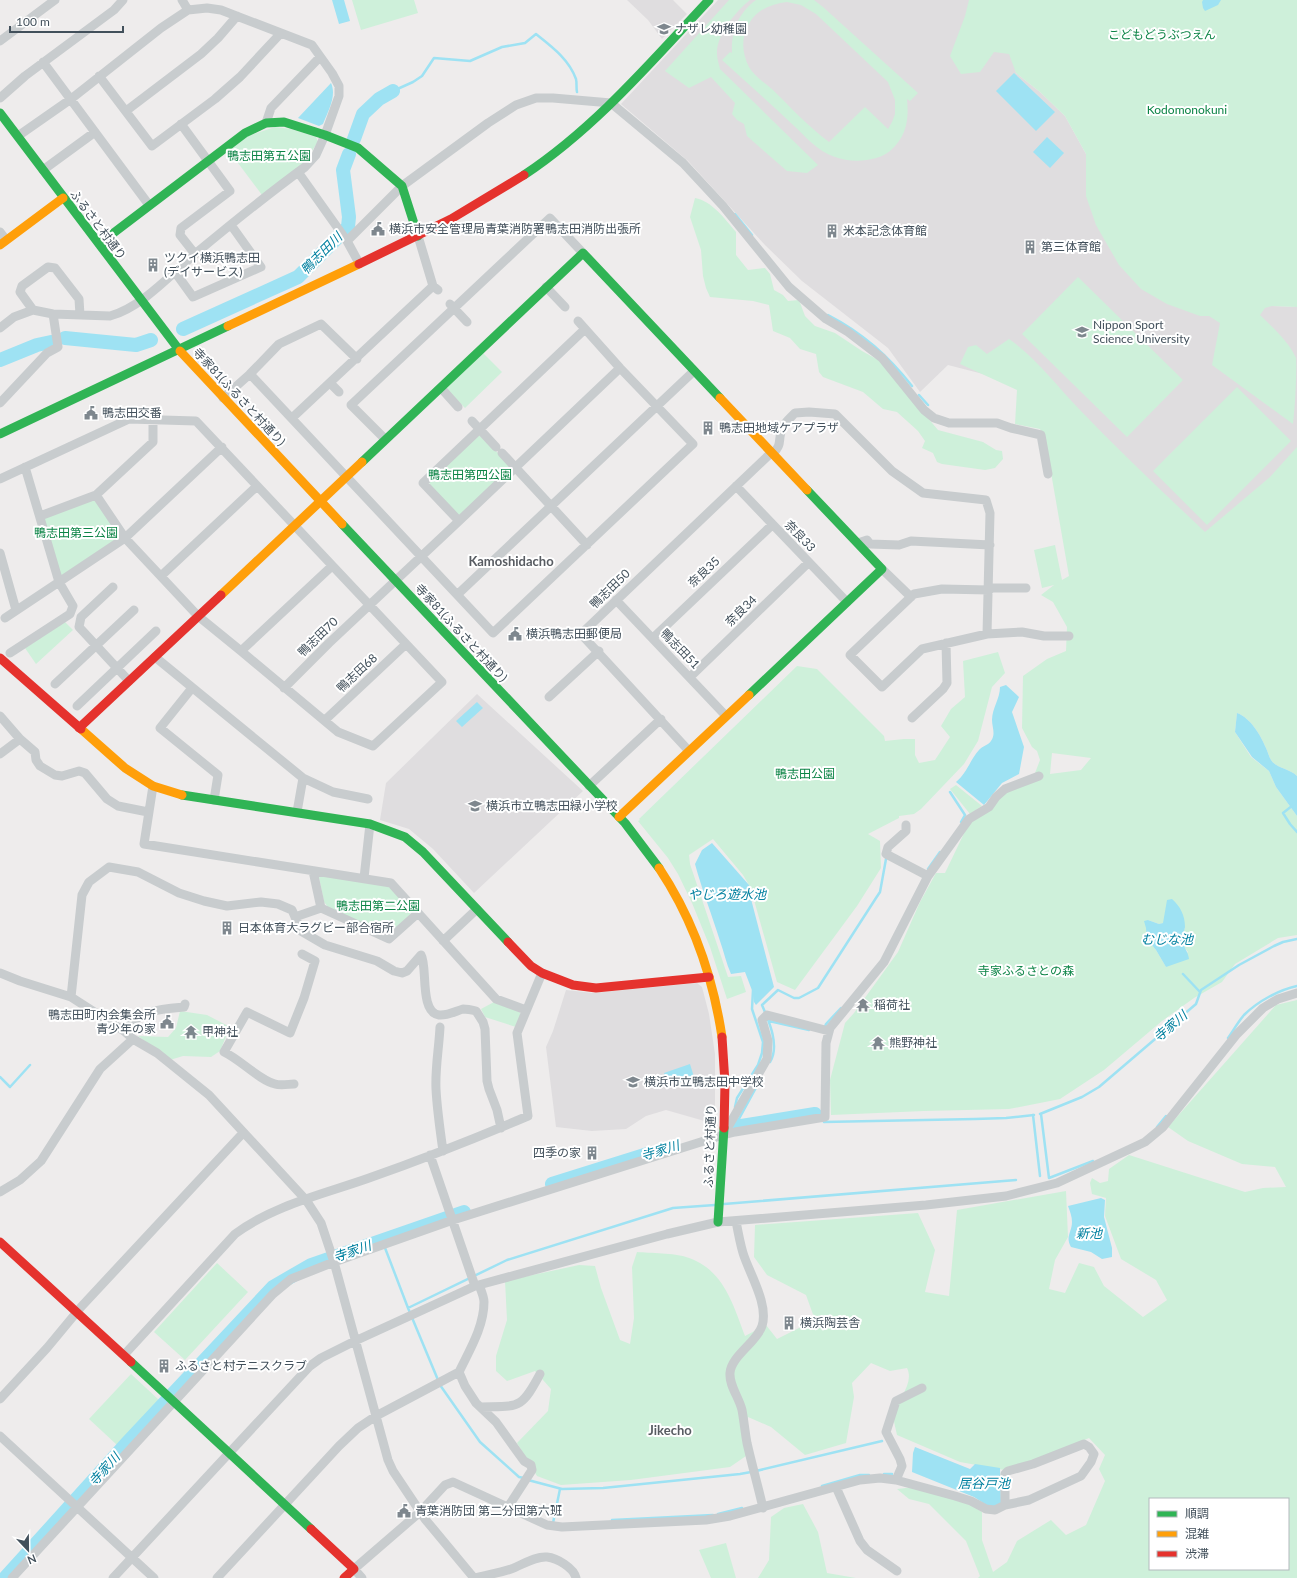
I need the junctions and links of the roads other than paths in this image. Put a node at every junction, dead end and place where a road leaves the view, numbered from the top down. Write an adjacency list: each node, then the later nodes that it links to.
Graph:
1 (55, 0): 8 (street)
2 (123, 0): 10 (street)
3 (182, 0): 5 (street)
4 (709, 0): 14 (street)
5 (188, 10): 6 (street); 11 (street)
6 (237, 16): 7 (street); 15 (street)
7 (281, 33): 9 (street); 18 (street)
8 (0, 41)
9 (320, 57): 17 (street); 20 (street)
10 (43, 62): 12 (street); 13 (street)
11 (99, 76): 13 (street); 15 (street)
12 (0, 98)
13 (70, 99): 19 (street); 21 (street)
14 (611, 103): 25 (street); 31 (street); 71 (street)
15 (126, 112): 18 (street)
16 (0, 113): 21 (street, ふるさと村通り)
17 (266, 123): 20 (street); 22 (street)
18 (181, 124): 22 (street)
19 (95, 132): 23 (street); 27 (street)
20 (325, 135): 24 (street); 25 (street)
21 (18, 136): 23 (street, ふるさと村通り)
22 (208, 160): 27 (street); 35 (street)
23 (43, 170): 26 (street, ふるさと村通り)
24 (298, 172): 28 (street); 30 (street)
25 (402, 186): 30 (street); 31 (street)
26 (63, 198): 32 (street); 33 (street, ふるさと村通り)
27 (149, 205): 33 (street)
28 (231, 225): 35 (street); 37 (street)
29 (0, 232): 32 (street)
30 (343, 235): 36 (street)
31 (418, 236): 36 (street); 50 (street)
32 (3, 243)
33 (99, 244): 39 (street, ふるさと村通り)
34 (583, 253): 38 (street); 40 (street); 52 (street)
35 (195, 254): 37 (street)
36 (359, 263): 49 (street)
37 (175, 272): 39 (street)
38 (546, 287): 41 (street); 55 (street)
39 (140, 300): 44 (street); 49 (street, ふるさと村通り)
40 (452, 306): 46 (street); 66 (street)
41 (565, 307)
42 (33, 310): 43 (street); 44 (street); 47 (street)
43 (54, 314): 44 (street); 58 (street)
44 (80, 315)
45 (578, 321): 48 (street)
46 (467, 322)
47 (0, 328)
48 (584, 329): 51 (street); 64 (street)
49 (179, 350): 57 (street, 寺家81(ふるさと村通り)); 65 (street)
50 (357, 359): 53 (street); 54 (street)
51 (620, 368): 60 (street); 70 (street, 鴨志田70)
52 (694, 371): 60 (street); 68 (street)
53 (250, 374): 57 (street); 61 (street)
54 (330, 383): 56 (street); 61 (street)
55 (441, 388): 59 (street); 66 (street)
56 (339, 392)
57 (223, 398): 77 (street, 寺家81(ふるさと村通り))
58 (0, 402)
59 (458, 407)
60 (657, 407): 78 (street); 85 (street)
61 (292, 418): 72 (street)
62 (153, 420): 67 (street); 69 (street); 76 (street)
63 (472, 421): 64 (street)
64 (479, 429): 70 (street); 80 (street)
65 (0, 434)
66 (385, 439): 72 (street)
67 (222, 447): 74 (street); 83 (street)
68 (772, 453): 75 (street, 鴨志田50); 84 (street); 86 (street)
69 (25, 467): 73 (street); 79 (street)
70 (516, 468): 78 (street); 80 (street, 鴨志田70)
71 (1048, 474)
72 (345, 476): 77 (street); 88 (street)
73 (0, 479)
74 (257, 486): 82 (street); 92 (street)
75 (736, 486): 81 (street, 奈良33); 100 (street, 鴨志田50)
76 (96, 495): 79 (street); 83 (street)
77 (319, 500): 82 (street); 93 (street, 寺家81(ふるさと村通り))
78 (552, 506): 85 (street); 98 (street)
79 (40, 516): 94 (street)
80 (459, 521): 88 (street, 鴨志田70)
81 (772, 525): 89 (street, 奈良33); 110 (street, 奈良35)
82 (294, 526): 90 (street); 105 (street)
83 (125, 538): 92 (street); 94 (street)
84 (858, 543): 86 (street); 91 (street)
85 (587, 545): 98 (street)
86 (990, 545): 97 (street)
87 (0, 553): 103 (street)
88 (422, 556): 93 (street, 鴨志田70); 98 (street)
89 (808, 563): 101 (street, 奈良33); 120 (street, 奈良34)
90 (332, 566): 102 (street); 114 (street)
91 (882, 569): 99 (street); 101 (street)
92 (161, 576): 105 (street)
93 (395, 581): 102 (street, 鴨志田70); 139 (street, 寺家81(ふるさと村通り))
94 (60, 582): 103 (street); 116 (street)
95 (113, 587): 113 (street)
96 (1026, 588): 97 (street)
97 (988, 590): 99 (street); 108 (street)
98 (458, 594)
99 (911, 597): 111 (street)
100 (616, 600): 110 (street, 鴨志田51); 115 (street, 鴨志田50)
101 (847, 602): 128 (street)
102 (370, 605): 112 (street); 124 (street, 鴨志田70)
103 (16, 610): 106 (street)
104 (134, 610): 113 (street)
105 (198, 616): 114 (street); 117 (street)
106 (5, 618)
107 (156, 631): 119 (street)
108 (987, 634): 109 (street); 111 (street)
109 (1069, 636)
110 (653, 638): 120 (street, 鴨志田51)
111 (946, 643): 129 (street)
112 (406, 644): 131 (street, 鴨志田68); 131 (street)
113 (95, 646): 119 (street); 122 (street)
114 (241, 650): 124 (street)
115 (599, 651): 125 (street); 130 (street, 鴨志田50)
116 (10, 653)
117 (155, 657): 121 (street); 123 (street)
118 (0, 658): 132 (street)
119 (117, 669): 121 (street); 126 (street)
120 (690, 677): 128 (street, 鴨志田51)
121 (129, 681): 132 (street)
122 (55, 684)
123 (192, 688): 137 (street); 141 (street)
124 (284, 688): 131 (street)
125 (549, 697)
126 (77, 706)
127 (0, 716): 133 (street)
128 (726, 716): 134 (street)
129 (912, 718)
130 (661, 719): 134 (street, 鴨志田50); 139 (street)
131 (325, 720)
132 (79, 728): 138 (street)
133 (20, 739): 135 (street); 142 (street)
134 (689, 751): 144 (street)
135 (0, 754)
136 (1039, 776): 148 (street)
137 (303, 778): 140 (street); 143 (street)
138 (153, 786): 141 (street); 142 (street)
139 (590, 786): 144 (street, 寺家81(ふるさと村通り))
140 (368, 798)
141 (214, 800): 143 (street)
142 (148, 812): 147 (street)
143 (297, 812): 145 (street)
144 (619, 817): 155 (street, 寺家81(ふるさと村通り))
145 (370, 824): 149 (street); 151 (street)
146 (906, 826): 148 (street)
147 (313, 871): 149 (street); 150 (street)
148 (928, 876): 166 (street)
149 (364, 878): 152 (street)
150 (321, 908): 152 (street); 153 (street)
151 (477, 909): 154 (street); 158 (street)
152 (417, 914): 154 (street)
153 (295, 917): 161 (street); 169 (street)
154 (443, 941): 163 (street)
155 (701, 951): 159 (street, ふるさと村通り)
156 (302, 954): 168 (street)
157 (0, 973): 161 (street)
158 (542, 973): 159 (street); 163 (street)
159 (709, 976): 171 (street, ふるさと村通り)
160 (1297, 993): 177 (street)
161 (71, 997): 165 (street)
162 (185, 1004): 165 (street)
163 (526, 1010): 169 (street)
164 (440, 1027): 172 (street)
165 (124, 1031): 167 (street)
166 (829, 1031): 171 (street); 171 (street)
167 (133, 1039): 170 (street); 174 (street)
168 (294, 1084)
169 (501, 1128): 172 (street)
170 (243, 1133): 175 (street); 182 (street)
171 (723, 1135): 176 (street); 178 (street, ふるさと村通り)
172 (443, 1151): 173 (street)
173 (430, 1156): 175 (street); 176 (street)
174 (0, 1192)
175 (306, 1200): 180 (street); 184 (street)
176 (453, 1220): 180 (street); 181 (street)
177 (736, 1221): 178 (street); 200 (street)
178 (718, 1222): 181 (street)
179 (0, 1242): 182 (street)
180 (334, 1262): 183 (street); 189 (street)
181 (477, 1285): 183 (street); 185 (street)
182 (77, 1312): 184 (street); 188 (street)
183 (355, 1341): 191 (street); 193 (street)
184 (124, 1354): 189 (street)
185 (459, 1372): 190 (street); 191 (street)
186 (540, 1374): 190 (street)
187 (922, 1388): 194 (street)
188 (0, 1399)
189 (171, 1400): 193 (street); 196 (street)
190 (481, 1407): 199 (street)
191 (376, 1416): 197 (street); 201 (street)
192 (0, 1436): 196 (street)
193 (229, 1453): 197 (street); 202 (street)
194 (896, 1480): 195 (street); 198 (street)
195 (836, 1487): 200 (street); 204 (street)
196 (74, 1505): 202 (street); 205 (street)
197 (284, 1505): 203 (street); 208 (street)
198 (1005, 1505): 198 (street)
199 (508, 1507): 200 (street); 201 (street)
200 (763, 1508)
201 (420, 1512): 203 (street); 211 (street)
202 (132, 1558): 206 (street); 207 (street)
203 (354, 1569): 209 (street); 210 (street)
204 (897, 1571)
205 (12, 1578)
206 (113, 1578)
207 (154, 1578)
208 (217, 1578)
209 (344, 1578)
210 (362, 1578)
211 (474, 1578): 212 (street)
212 (576, 1578)

